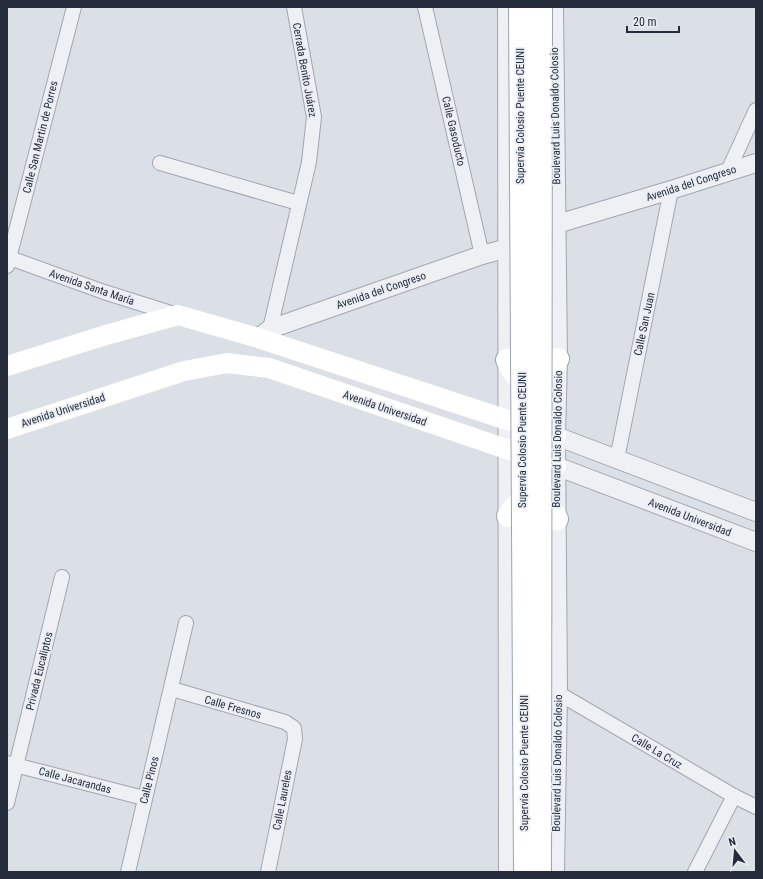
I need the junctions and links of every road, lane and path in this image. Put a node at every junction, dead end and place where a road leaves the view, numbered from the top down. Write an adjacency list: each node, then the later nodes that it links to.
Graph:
1 (74, 7): 17 (street, Calle San Martin de Porres)
2 (294, 7): 13 (street, Cerrada Benito Juárez)
3 (425, 7): 16 (street, Calle Gasoducto)
4 (507, 7): 15 (street)
5 (520, 7): 46 (main road, Supervía Colosio Puente CEUNI, bridge)
6 (541, 7): 47 (main road, Supervía Colosio Puente CEUNI, bridge)
7 (554, 7): 14 (street, Boulevard Luis Donaldo Colosio)
8 (756, 110): 11 (street)
9 (160, 163): 13 (street)
10 (756, 163): 11 (street, Avenida del Congreso)
11 (728, 171): 12 (street, Avenida del Congreso)
12 (671, 190): 14 (street, Avenida del Congreso); 27 (street, Calle San Juan)
13 (298, 203): 19 (street, Cerrada Benito Juárez)
14 (557, 224): 20 (street, Boulevard Luis Donaldo Colosio)
15 (508, 248): 16 (street, Avenida del Congreso); 21 (street)
16 (482, 255): 19 (street, Avenida del Congreso)
17 (8, 261): 18 (street, Avenida Santa María)
18 (178, 315): 19 (main road); 22 (main road)
19 (264, 333): 23 (main road)
20 (558, 359): 21 (main road); 25 (street, Boulevard Luis Donaldo Colosio)
21 (508, 360): 23 (street)
22 (7, 366)
23 (508, 418): 25 (main road); 26 (street)
24 (7, 429): 26 (main road, Avenida Universidad)
25 (556, 436): 27 (street); 28 (street, Boulevard Luis Donaldo Colosio)
26 (508, 450): 28 (main road, Avenida Universidad); 30 (street)
27 (617, 459): 29 (street)
28 (556, 466): 31 (street, Boulevard Luis Donaldo Colosio); 32 (street, Avenida Universidad)
29 (756, 512)
30 (508, 516): 31 (main road); 45 (street)
31 (557, 518): 36 (street, Boulevard Luis Donaldo Colosio)
32 (756, 542)
33 (62, 577): 38 (street, Privada Eucaliptos)
34 (186, 622): 35 (street, Calle Pinos)
35 (172, 689): 37 (street, Calle Fresnos); 40 (street, Calle Pinos)
36 (558, 693): 39 (street, Calle La Cruz); 48 (street, Boulevard Luis Donaldo Colosio)
37 (294, 728): 44 (street, Calle Laureles)
38 (12, 764): 40 (street, Calle Jacarandas); 41 (street, Privada Eucaliptos)
39 (734, 796): 42 (street, Calle La Cruz); 49 (street)
40 (144, 798): 43 (street, Calle Pinos)
41 (7, 803)
42 (756, 807)
43 (128, 872)
44 (268, 872)
45 (508, 872)
46 (525, 872)
47 (540, 872)
48 (556, 872)
49 (695, 872)

